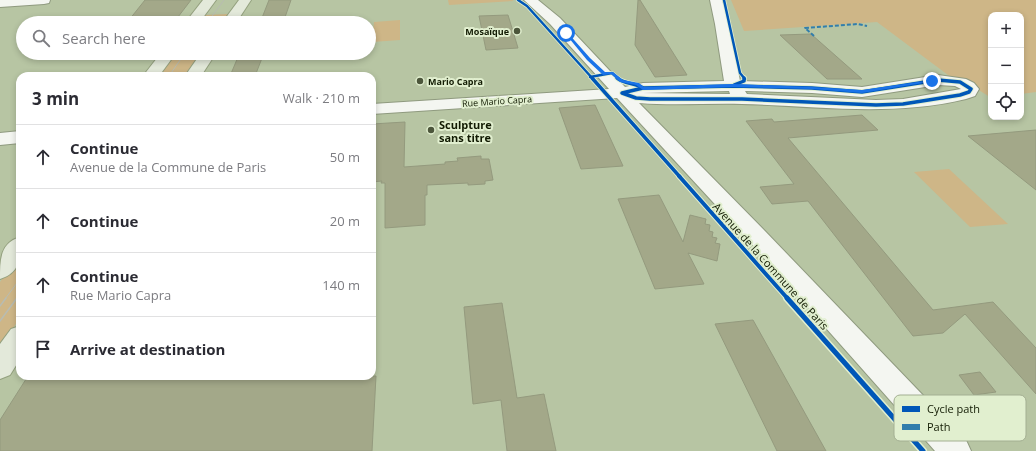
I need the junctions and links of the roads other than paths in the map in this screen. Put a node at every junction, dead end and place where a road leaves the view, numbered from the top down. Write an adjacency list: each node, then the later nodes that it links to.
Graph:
1 (44, 0): 6 (street)
2 (210, 0): 7 (main road)
3 (245, 0): 8 (main road)
4 (530, 0): 15 (street, Avenue de la Commune de Paris)
5 (716, 0): 13 (street)
6 (0, 3)
7 (197, 16)
8 (234, 16)
9 (164, 60): 11 (main road)
10 (204, 60): 12 (main road)
11 (154, 72)
12 (197, 72)
13 (737, 92): 14 (street, Rue Mario Capra); 15 (street, Rue Mario Capra); 16 (street, Rue Mario Capra)
14 (862, 92): 16 (street); 16 (street, Rue Mario Capra)
15 (614, 94): 17 (street, Rue Mario Capra); 24 (street, Avenue de la Commune de Paris)
16 (876, 105)
17 (376, 109)
18 (16, 137): 19 (street)
19 (0, 139)
20 (16, 249): 21 (main road)
21 (0, 270)
22 (16, 343): 23 (main road)
23 (0, 367)
24 (903, 395)
25 (946, 441): 26 (street, Avenue de la Commune de Paris)
26 (955, 451)

